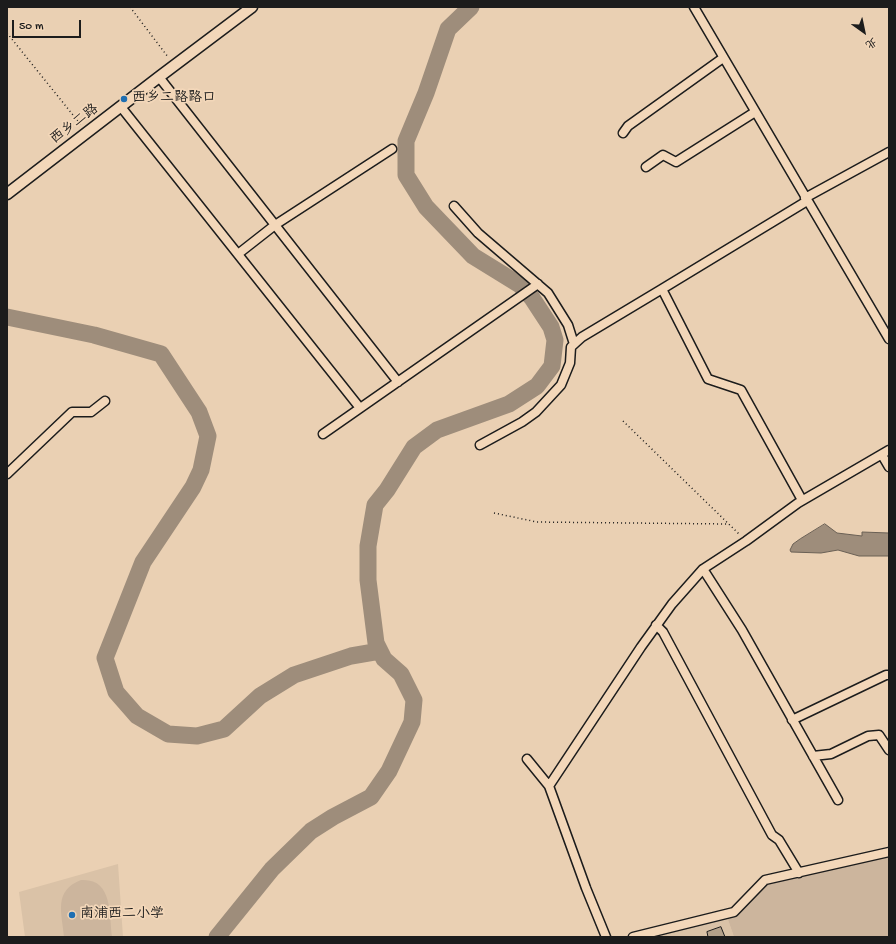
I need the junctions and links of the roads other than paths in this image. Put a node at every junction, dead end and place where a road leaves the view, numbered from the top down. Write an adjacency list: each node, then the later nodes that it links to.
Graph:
1 (252, 7): 4 (street, 西乡二路)
2 (694, 7): 3 (street)
3 (723, 58): 6 (street); 7 (street)
4 (159, 77): 5 (street, 西乡二路); 14 (street)
5 (121, 107): 11 (street, 西乡二路); 15 (street)
6 (755, 112): 10 (street); 12 (street)
7 (623, 133)
8 (392, 149): 14 (street)
9 (889, 152): 12 (street)
10 (646, 167)
11 (7, 194)
12 (806, 200): 17 (street); 18 (street)
13 (454, 206): 16 (street)
14 (275, 225): 15 (street); 20 (street)
15 (238, 254): 22 (street)
16 (538, 284): 19 (street); 20 (street)
17 (662, 289): 19 (street); 28 (street)
18 (889, 339)
19 (574, 344): 24 (street)
20 (398, 382): 22 (street)
21 (105, 401): 27 (street)
22 (360, 408): 23 (street)
23 (323, 434)
24 (480, 445)
25 (885, 453): 26 (street); 28 (street)
26 (889, 467)
27 (7, 474)
28 (802, 500): 29 (street)
29 (703, 569): 30 (street); 32 (street)
30 (656, 625): 36 (street); 39 (street)
31 (889, 675): 32 (street)
32 (792, 720): 34 (street)
33 (889, 750): 34 (street)
34 (813, 756): 37 (street)
35 (527, 759): 36 (street)
36 (549, 786): 40 (street)
37 (838, 800)
38 (889, 852): 39 (street)
39 (799, 873): 41 (street)
40 (606, 937)
41 (633, 937)

